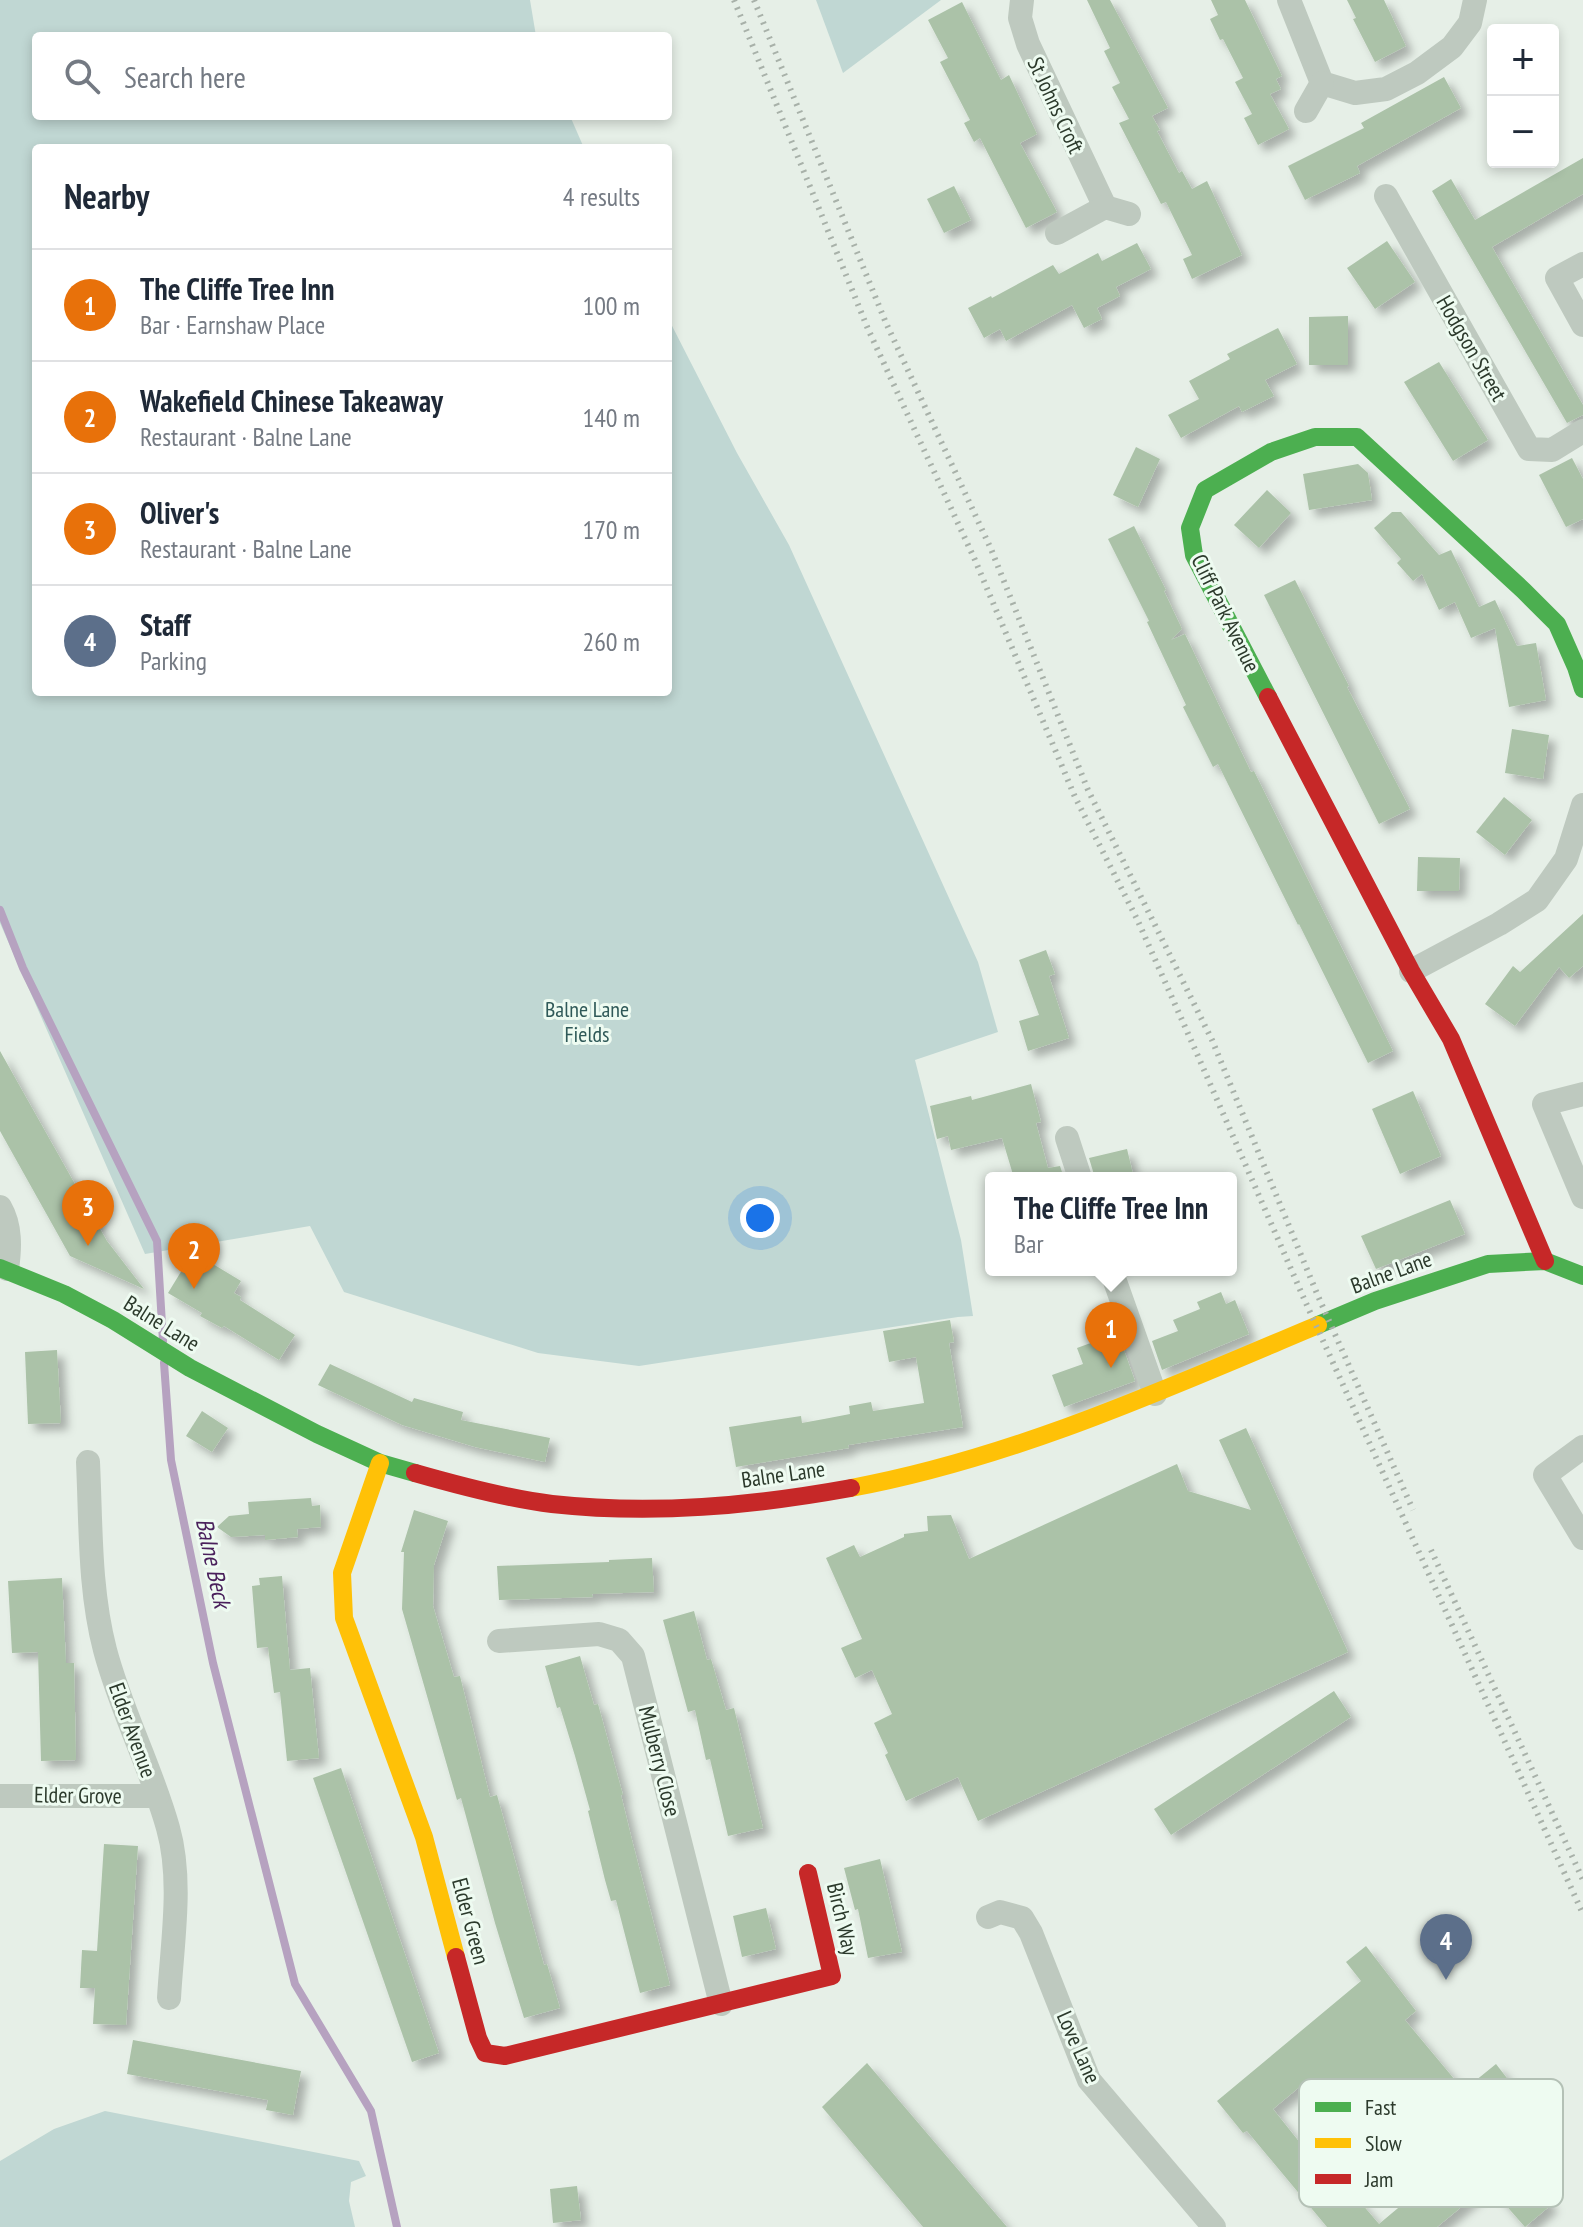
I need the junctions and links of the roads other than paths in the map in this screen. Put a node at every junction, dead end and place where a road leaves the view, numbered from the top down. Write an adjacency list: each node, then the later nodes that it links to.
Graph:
1 (1022, 0): 7 (street, St Johns Croft)
2 (1289, 0): 4 (street)
3 (1475, 0): 4 (street)
4 (1322, 83): 5 (street)
5 (1306, 111)
6 (1386, 196): 12 (street, Hodgson Street)
7 (1105, 207): 8 (street); 9 (street)
8 (1129, 214)
9 (1057, 233)
10 (1583, 264): 11 (street)
11 (1583, 325)
12 (1583, 431)
13 (1583, 689): 15 (street, Cliff Park Avenue)
14 (1583, 805): 15 (street)
15 (1411, 971): 21 (street, Cliff Park Avenue)
16 (1583, 1094): 19 (street)
17 (1067, 1138): 18 (street)
18 (1078, 1172)
19 (1583, 1197)
20 (0, 1207): 22 (street)
21 (1545, 1261): 24 (street, Balne Lane); 25 (street, Balne Lane)
22 (4, 1268): 28 (street, Balne Lane)
23 (1113, 1276): 25 (street)
24 (1583, 1276)
25 (1155, 1394): 28 (street, Balne Lane)
26 (1583, 1447): 29 (street)
27 (88, 1462): 32 (street, Elder Avenue)
28 (380, 1463): 37 (street, Elder Green)
29 (1583, 1538)
30 (499, 1641): 37 (street, Mulberry Close)
31 (0, 1796): 32 (street, Elder Grove)
32 (157, 1796): 36 (street, Elder Avenue)
33 (808, 1873): 35 (street, Birch Way)
34 (988, 1917): 38 (street, Love Lane)
35 (832, 1976): 37 (street, Elder Green)
36 (169, 1998)
37 (721, 2004)
38 (1214, 2227)

